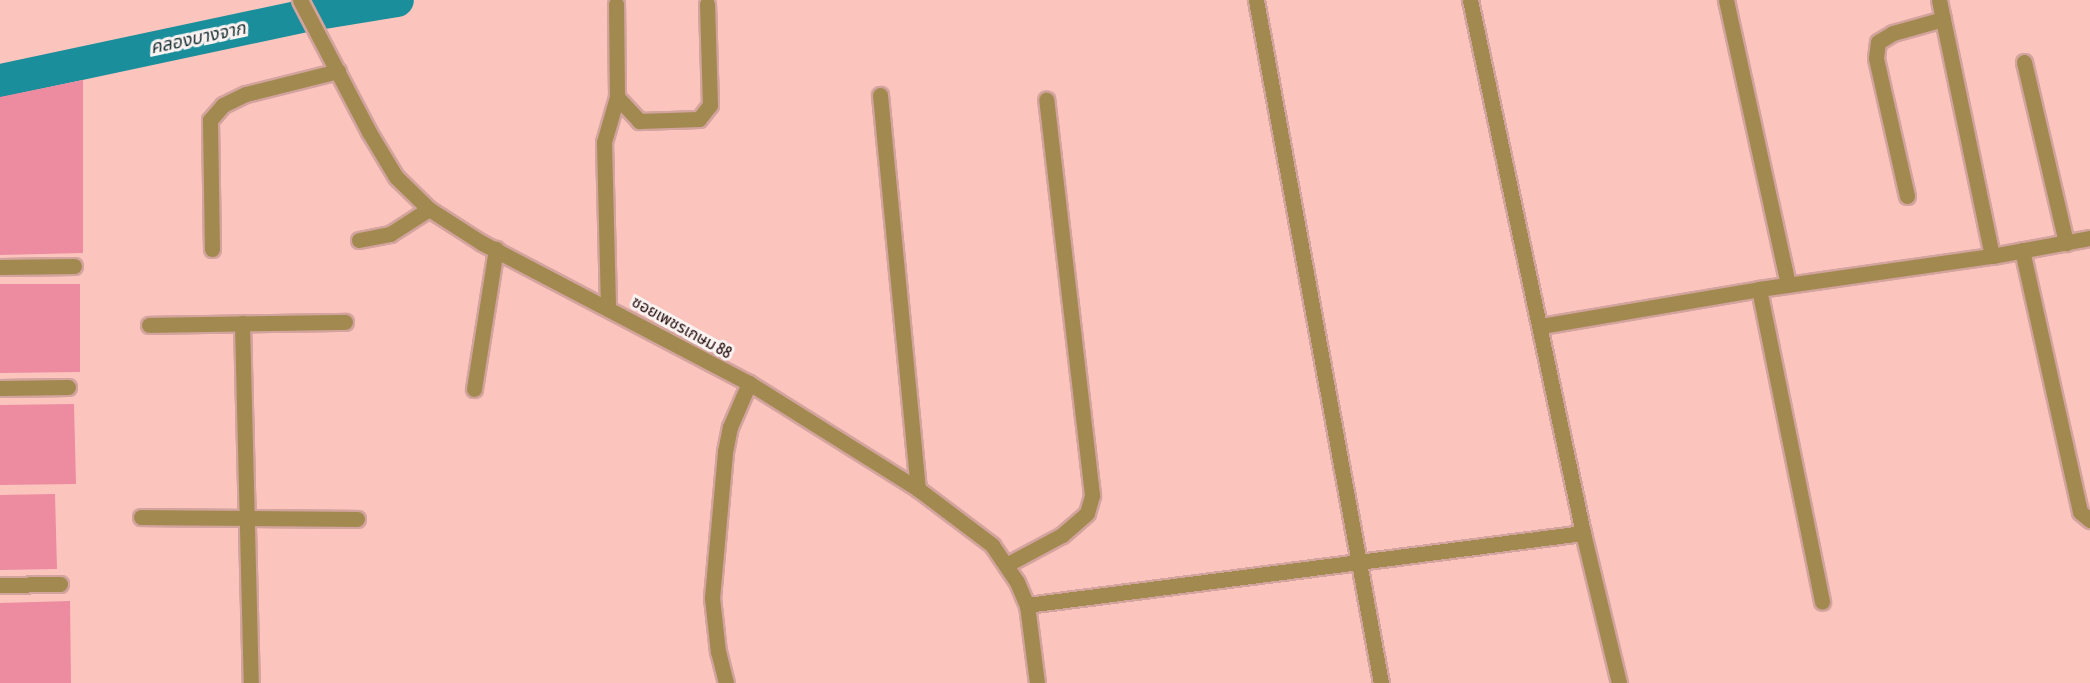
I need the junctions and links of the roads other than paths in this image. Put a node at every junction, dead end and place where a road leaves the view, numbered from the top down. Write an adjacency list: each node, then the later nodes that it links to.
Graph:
1 (300, 0): 10 (street, ซอยเพชรเกษม 88)
2 (1256, 0): 42 (street)
3 (1470, 0): 31 (street)
4 (1726, 0): 25 (street)
5 (1939, 0): 8 (street)
6 (616, 4): 12 (street)
7 (707, 4): 12 (street)
8 (1943, 20): 14 (street); 22 (street)
9 (2024, 62): 18 (street)
10 (338, 71): 15 (street, ซอยเพชรเกษม 88); 19 (street)
11 (880, 95): 36 (street)
12 (617, 97): 27 (street)
13 (1046, 100): 43 (street)
14 (1907, 196)
15 (429, 209): 17 (street); 20 (street, ซอยเพชรเกษม 88)
16 (2090, 238): 18 (street)
17 (359, 240)
18 (2066, 243): 21 (street)
19 (212, 249)
20 (496, 249): 27 (street, ซอยเพชรเกษม 88); 35 (street)
21 (2022, 250): 22 (street); 40 (street)
22 (1992, 256): 25 (street)
23 (74, 266): 24 (street)
24 (0, 267)
25 (1788, 284): 26 (street)
26 (1759, 289): 31 (street); 46 (street)
27 (608, 306): 32 (street, ซอยเพชรเกษม 88)
28 (345, 322): 29 (street)
29 (242, 323): 30 (street); 38 (street)
30 (149, 325)
31 (1540, 326): 41 (street)
32 (749, 383): 36 (street, ซอยเพชรเกษม 88); 49 (street)
33 (69, 387): 34 (street)
34 (0, 388)
35 (474, 389)
36 (918, 489): 43 (street, ซอยเพชรเกษม 88)
37 (141, 517): 38 (street)
38 (245, 518): 39 (street); 48 (street)
39 (357, 519)
40 (2090, 520)
41 (1583, 533): 42 (street); 52 (street)
42 (1358, 563): 47 (street); 51 (street)
43 (1006, 565): 47 (street, ซอยเพชรเกษม 88)
44 (60, 584): 45 (street)
45 (0, 585)
46 (1822, 602)
47 (1027, 605): 50 (street, ซอยเพชรเกษม 88)
48 (251, 683)
49 (726, 683)
50 (1037, 683)
51 (1382, 683)
52 (1619, 683)

